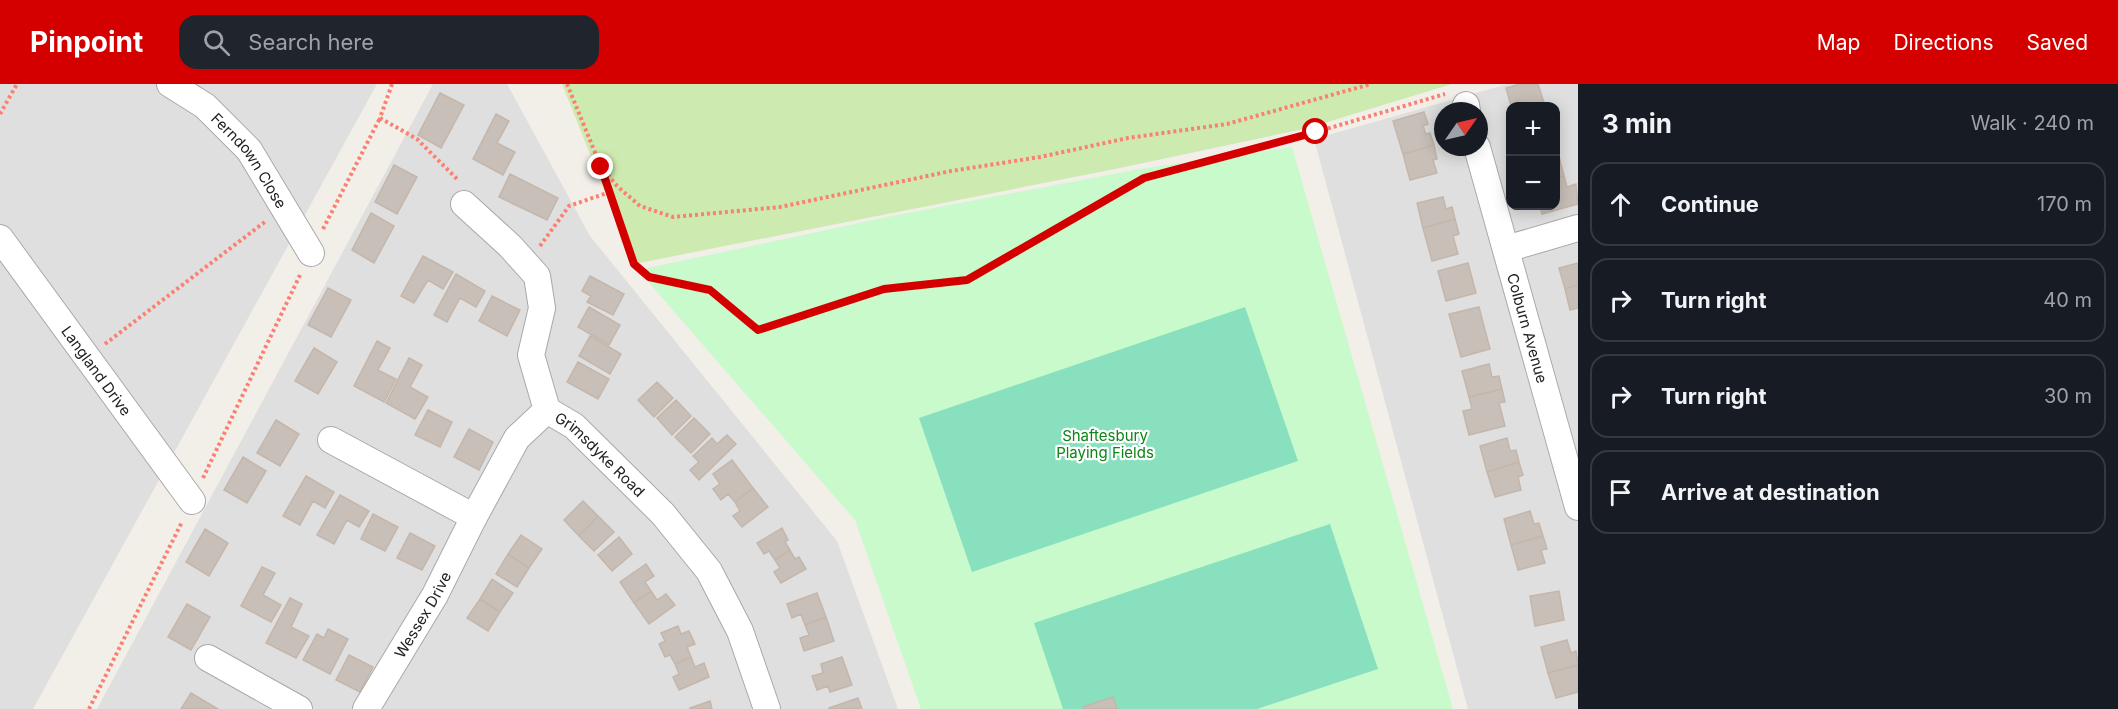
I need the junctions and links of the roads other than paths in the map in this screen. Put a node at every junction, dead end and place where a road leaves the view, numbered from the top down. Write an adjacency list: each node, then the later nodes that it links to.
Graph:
1 (171, 84): 7 (street, Ferndown Close)
2 (1480, 156): 6 (street, Colburn Avenue)
3 (464, 204): 8 (street, Grimsdyke Road)
4 (1578, 228): 6 (street)
5 (0, 238): 10 (street, Langland Drive)
6 (1506, 249): 11 (street, Colburn Avenue)
7 (310, 254)
8 (547, 410): 12 (street, Wessex Drive); 16 (street, Grimsdyke Road)
9 (331, 440): 12 (street)
10 (192, 501)
11 (1578, 507)
12 (474, 517): 15 (street, Wessex Drive)
13 (208, 658): 14 (street)
14 (299, 709)
15 (366, 709)
16 (767, 709)

